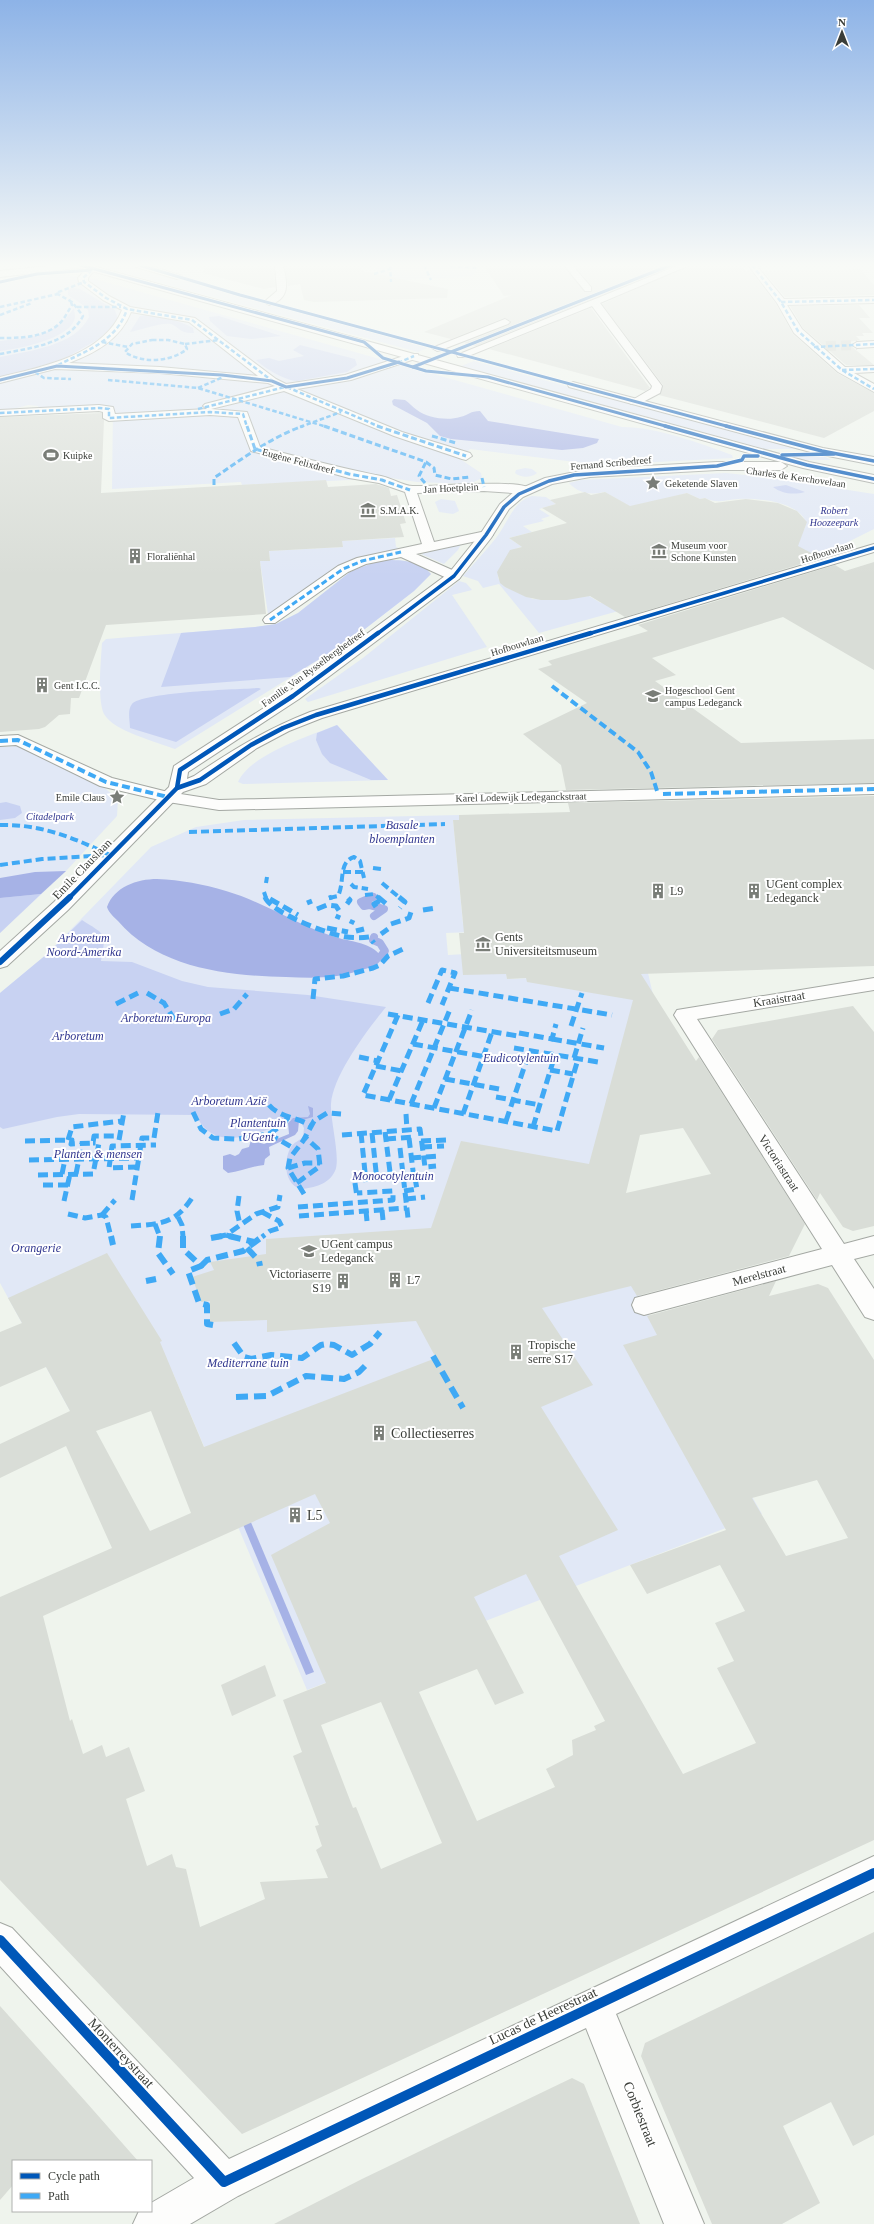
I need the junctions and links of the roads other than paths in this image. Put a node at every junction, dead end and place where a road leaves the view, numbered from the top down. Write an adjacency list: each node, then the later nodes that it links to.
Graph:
1 (46, 369): 10 (street)
2 (129, 369): 11 (street)
3 (257, 369): 11 (street)
4 (375, 369): 12 (street)
5 (457, 369): 20 (street, Charles de Kerchovelaan)
6 (513, 369): 14 (street)
7 (644, 369): 14 (street)
8 (874, 369): 9 (street)
9 (842, 370): 13 (street)
10 (0, 380)
11 (272, 380): 12 (street)
12 (286, 387): 16 (street); 17 (street)
13 (874, 390)
14 (635, 402): 18 (street)
15 (0, 413): 16 (street, Eugène Felixdreef)
16 (164, 414): 26 (street, Eugène Felixdreef)
17 (466, 456)
18 (874, 461)
19 (717, 466): 20 (street, Fernand Scribedreef); 22 (street, Charles de Kerchovelaan); 27 (street, Fernand Scribedreef)
20 (807, 466): 21 (street, Fernand Scribedreef); 24 (street, Charles de Kerchovelaan)
21 (874, 467)
22 (792, 476)
23 (814, 479): 25 (street, Charles de Kerchovelaan)
24 (874, 479)
25 (874, 488)
26 (410, 490): 27 (street, Jan Hoetplein); 29 (street, Jan Hoetplein)
27 (527, 490): 28 (street, Fernand Scribedreef)
28 (486, 535): 29 (street); 32 (street, Fernand Scribedreef)
29 (429, 546): 31 (street)
30 (874, 548): 36 (street, Hofbouwlaan)
31 (401, 552): 32 (street); 33 (street)
32 (454, 576): 36 (street, Familie Van Rysselberghedreef)
33 (270, 620)
34 (0, 741): 36 (street)
35 (874, 788): 36 (street, Karel Lodewijk Ledeganckstraat)
36 (173, 793): 37 (street, Emile Clauslaan)
37 (0, 962)
38 (871, 989): 39 (street, Kraaistraat)
39 (684, 1015): 41 (street, Victoriastraat)
40 (874, 1245): 41 (street, Merelstraat)
41 (838, 1254): 42 (street, Merelstraat); 43 (street, Victoriastraat)
42 (644, 1306)
43 (874, 1310)
44 (874, 1873): 46 (street, Lucas de Heerestraat)
45 (0, 1940): 47 (street, Monterreystraat)
46 (595, 2005): 47 (street, Lucas de Heerestraat); 49 (street, Corbiestraat)
47 (224, 2182): 48 (street, Lucas de Heerestraat)
48 (153, 2224)
49 (684, 2224)

